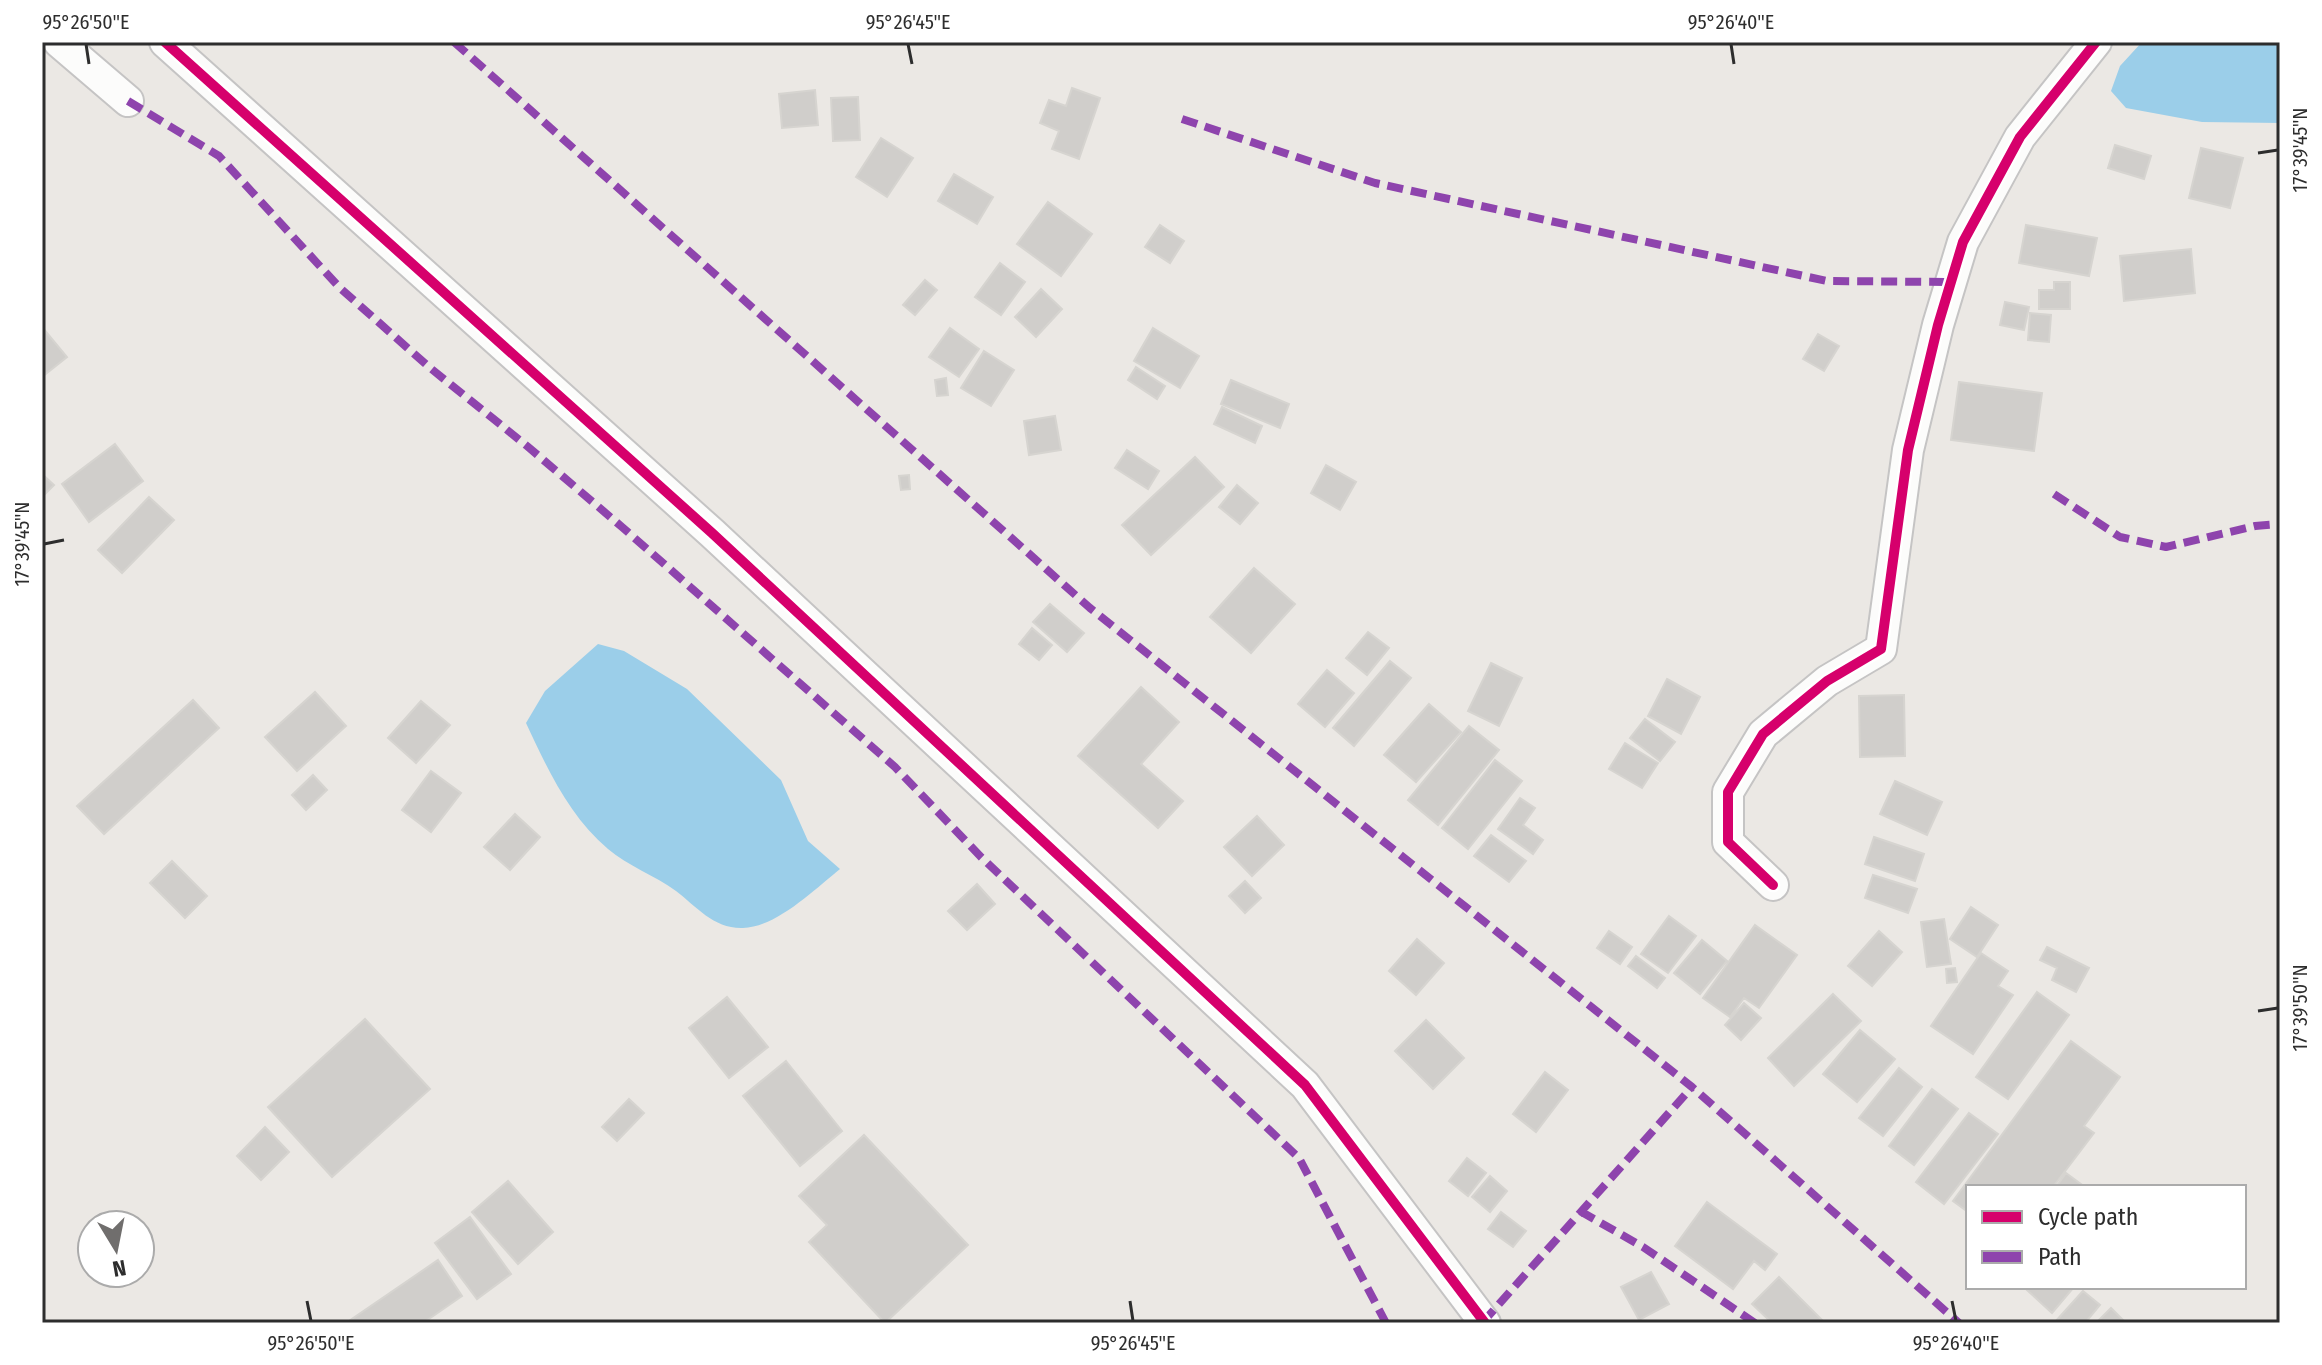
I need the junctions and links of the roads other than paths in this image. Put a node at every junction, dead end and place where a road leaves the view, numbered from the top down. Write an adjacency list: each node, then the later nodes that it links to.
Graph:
1 (59, 42): 4 (street)
2 (165, 42): 6 (street)
3 (2096, 42): 5 (street)
4 (128, 101)
5 (1773, 885)
6 (1483, 1323)

